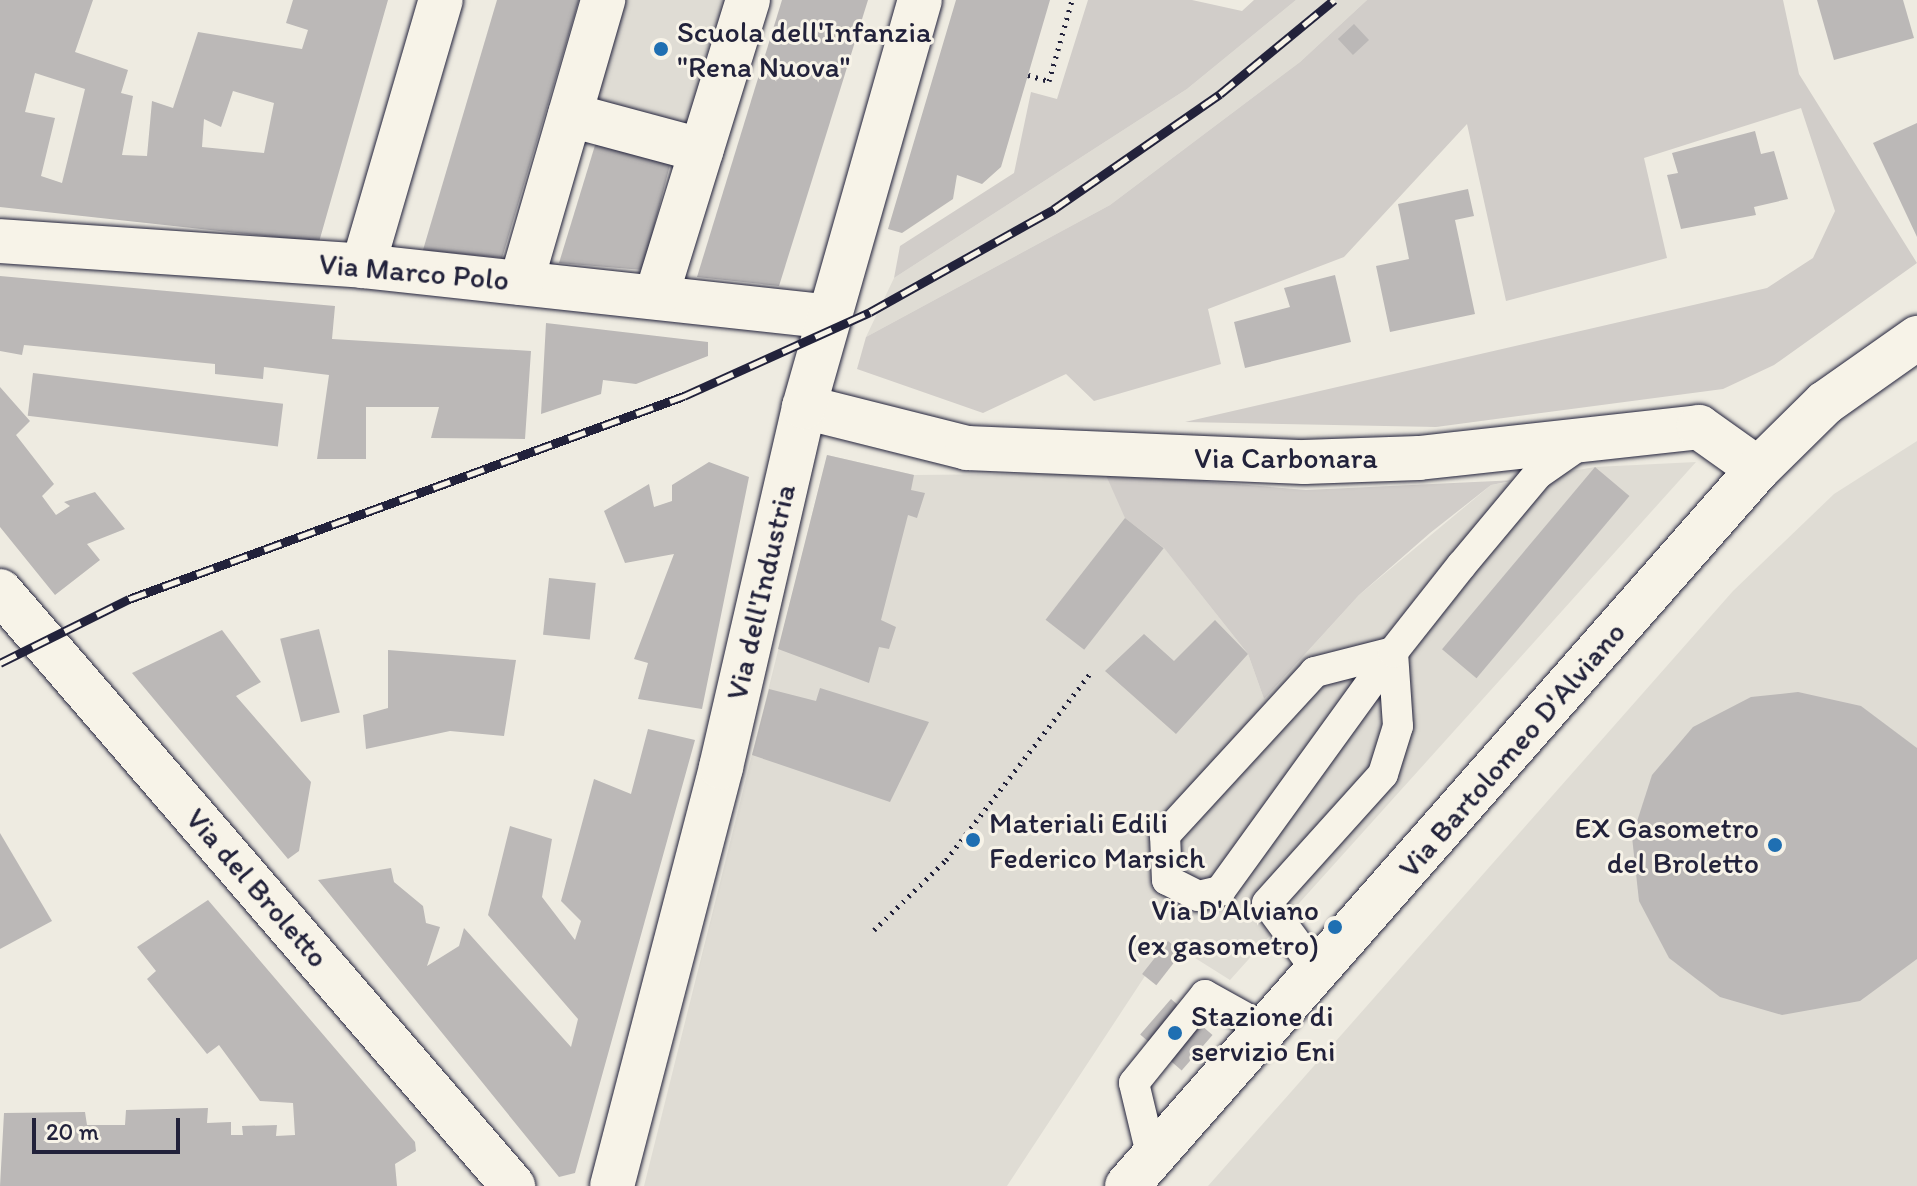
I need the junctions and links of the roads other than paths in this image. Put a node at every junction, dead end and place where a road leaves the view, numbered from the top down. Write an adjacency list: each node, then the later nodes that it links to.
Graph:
1 (441, 0): 8 (street)
2 (603, 0): 5 (street)
3 (748, 0): 6 (street)
4 (920, 0): 11 (street, Via dell'Industria)
5 (570, 115): 6 (street); 9 (street)
6 (701, 150): 10 (street)
7 (0, 241): 8 (street, Via Marco Polo)
8 (363, 266): 9 (street, Via Marco Polo)
9 (521, 283): 10 (street, Via Marco Polo)
10 (656, 297): 11 (street, Via Marco Polo)
11 (827, 316): 13 (street, Via dell'Industria)
12 (1917, 338): 15 (street, Via Bartolomeo D'Alviano)
13 (804, 407): 14 (street, Via Carbonara); 22 (street, Via dell'Industria)
14 (1589, 438): 15 (street, Via Carbonara); 17 (lane)
15 (1758, 469): 18 (street, Via Bartolomeo D'Alviano)
16 (0, 591): 21 (street, Via del Broletto)
17 (1393, 652): 17 (lane); 18 (lane)
18 (1317, 971): 19 (street, Via Bartolomeo D'Alviano)
19 (1266, 1029): 20 (street, Via Bartolomeo D'Alviano); 20 (lane)
20 (1140, 1172)
21 (513, 1186)
22 (612, 1186)

